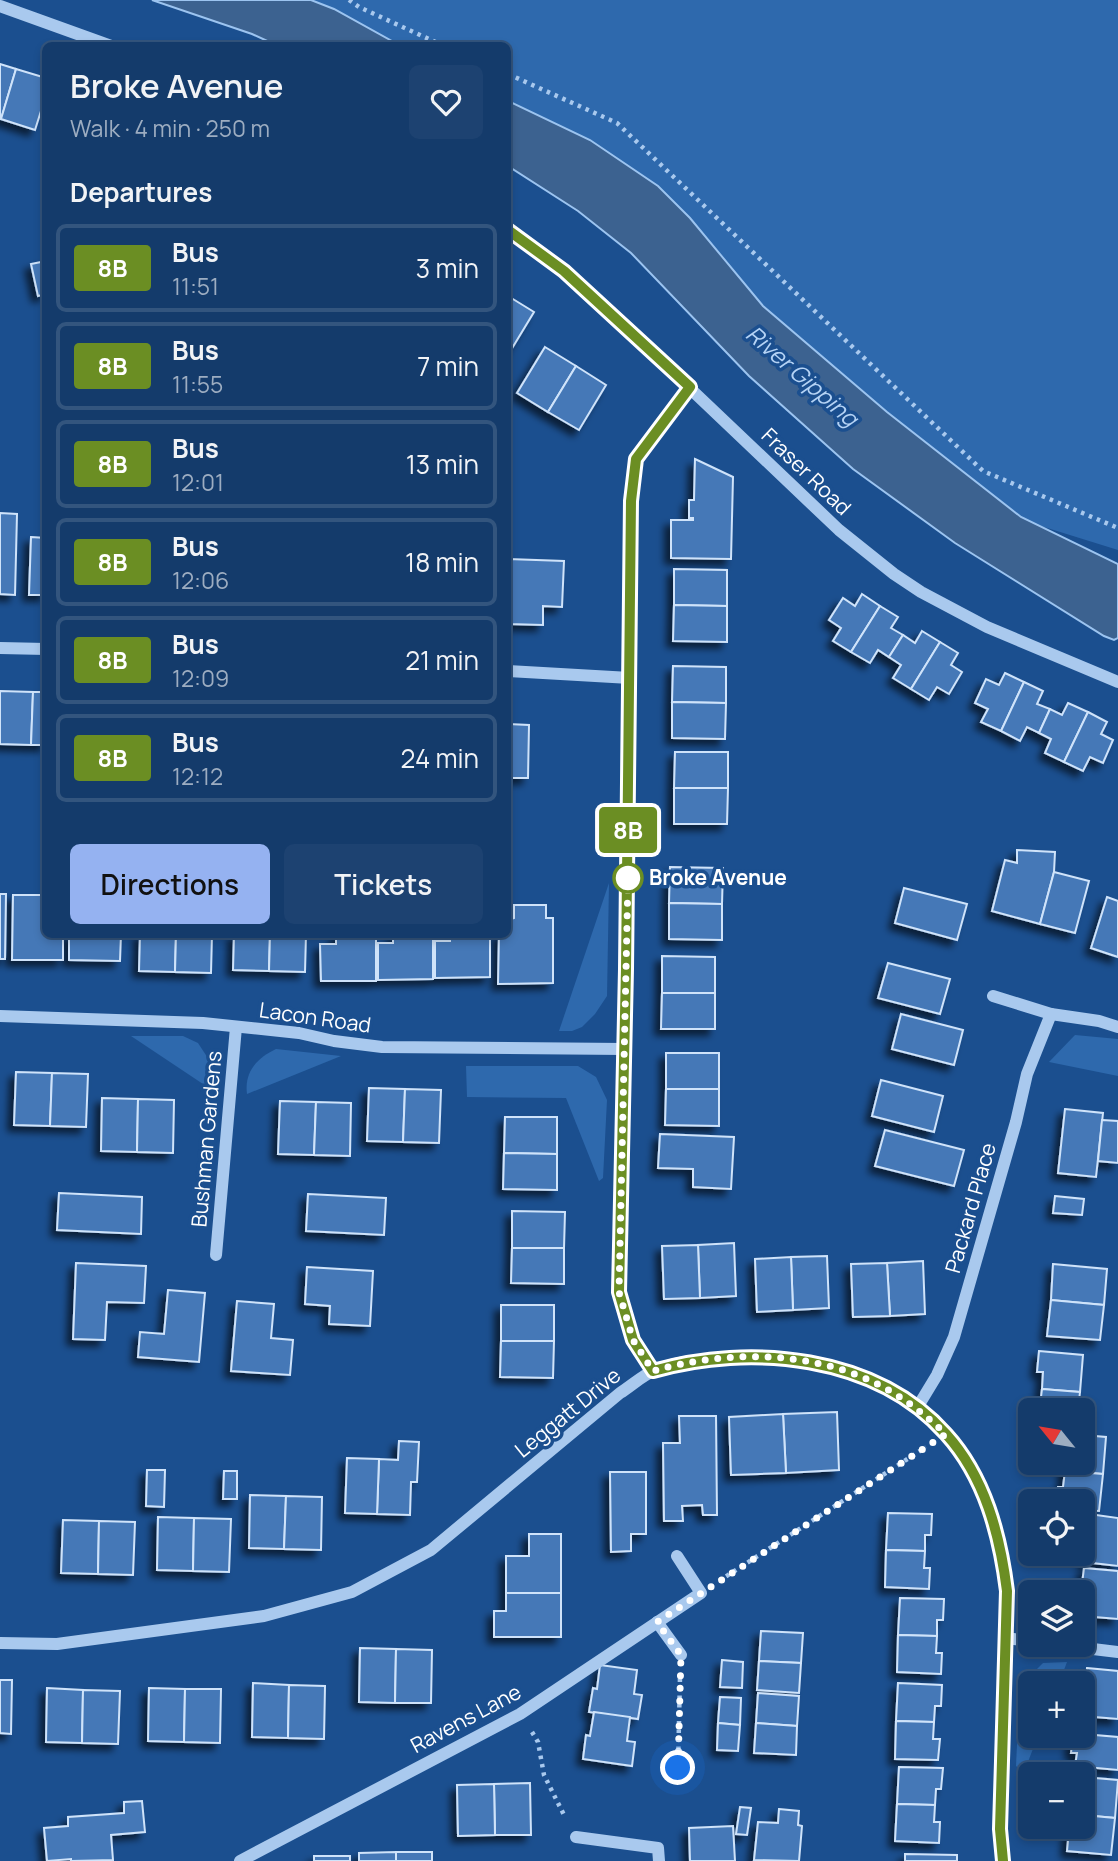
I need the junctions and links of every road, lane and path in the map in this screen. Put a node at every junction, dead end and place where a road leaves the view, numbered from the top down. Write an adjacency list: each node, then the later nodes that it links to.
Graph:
1 (349, 0): 4 (path)
2 (0, 6): 3 (street)
3 (100, 42)
4 (435, 42)
5 (511, 75): 8 (path)
6 (511, 232): 7 (street, Fraser Road)
7 (690, 387): 12 (street); 13 (street, Fraser Road)
8 (1118, 528)
9 (0, 648): 10 (street)
10 (42, 649)
11 (511, 671): 12 (street)
12 (631, 678): 19 (street)
13 (1118, 682)
14 (993, 996): 15 (street)
15 (1051, 1014): 18 (street); 22 (street, Packard Place)
16 (0, 1016): 17 (street, Lacon Road)
17 (236, 1027): 19 (street, Lacon Road); 20 (street, Bushman Gardens)
18 (1118, 1027)
19 (625, 1049): 21 (street)
20 (216, 1255)
21 (653, 1371): 22 (street, Leggatt Drive); 29 (street, Leggatt Drive)
22 (917, 1408): 23 (street, Leggatt Drive)
23 (946, 1434): 25 (path); 27 (street, Leggatt Drive)
24 (677, 1556): 25 (street)
25 (701, 1593): 26 (street, Ravens Lane)
26 (657, 1622): 32 (street); 33 (street, Ravens Lane)
27 (1005, 1638): 28 (street); 38 (street, Leggatt Drive)
28 (1018, 1640)
29 (0, 1643)
30 (1095, 1649): 31 (street)
31 (1118, 1652)
32 (681, 1655): 34 (path)
33 (520, 1714): 35 (path); 36 (street, Ravens Lane)
34 (678, 1768)
35 (576, 1837): 37 (street)
36 (240, 1861)
37 (659, 1861)
38 (1003, 1861)

